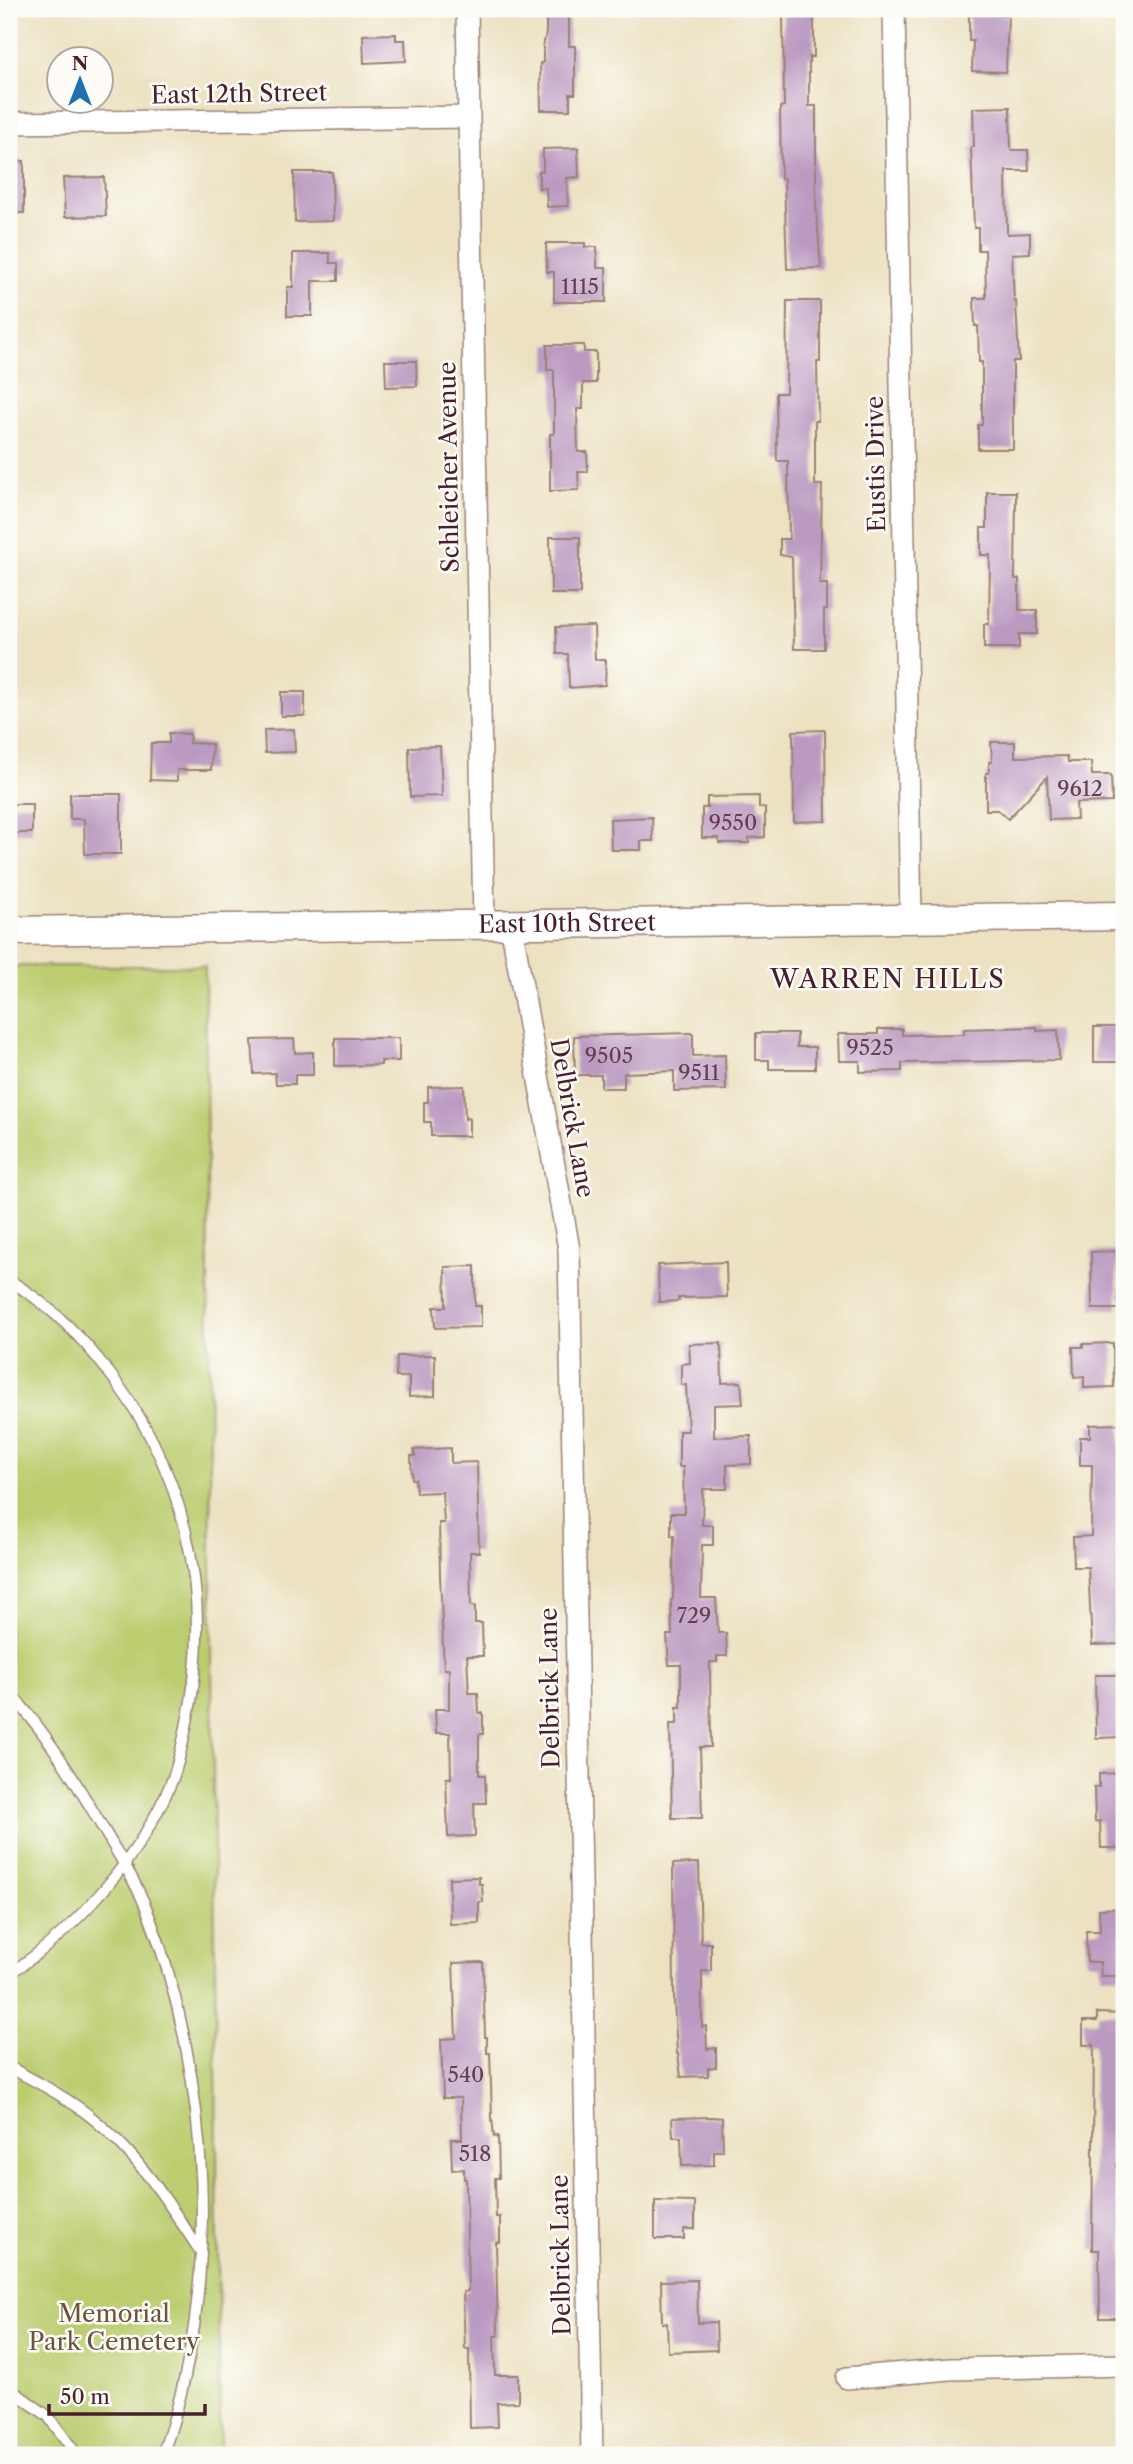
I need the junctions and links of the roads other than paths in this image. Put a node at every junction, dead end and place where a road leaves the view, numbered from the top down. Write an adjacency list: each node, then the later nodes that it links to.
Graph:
1 (467, 9): 3 (street, Schleicher Avenue)
2 (894, 9): 6 (street, Eustis Drive)
3 (469, 117): 4 (street, East 12th Street); 7 (street, Schleicher Avenue)
4 (9, 123)
5 (1124, 916): 6 (main road, East 10th Street)
6 (911, 919): 7 (main road, East 10th Street)
7 (498, 924): 8 (main road, East 10th Street); 20 (street, Delbrick Lane)
8 (9, 931)
9 (9, 1280): 11 (lane)
10 (9, 1692): 11 (lane)
11 (124, 1865): 12 (lane); 14 (lane)
12 (9, 1974)
13 (9, 2067): 14 (lane)
14 (200, 2252): 19 (lane)
15 (1124, 2365): 16 (street)
16 (847, 2378)
17 (9, 2388): 18 (lane)
18 (77, 2455)
19 (162, 2455)
20 (592, 2455)

